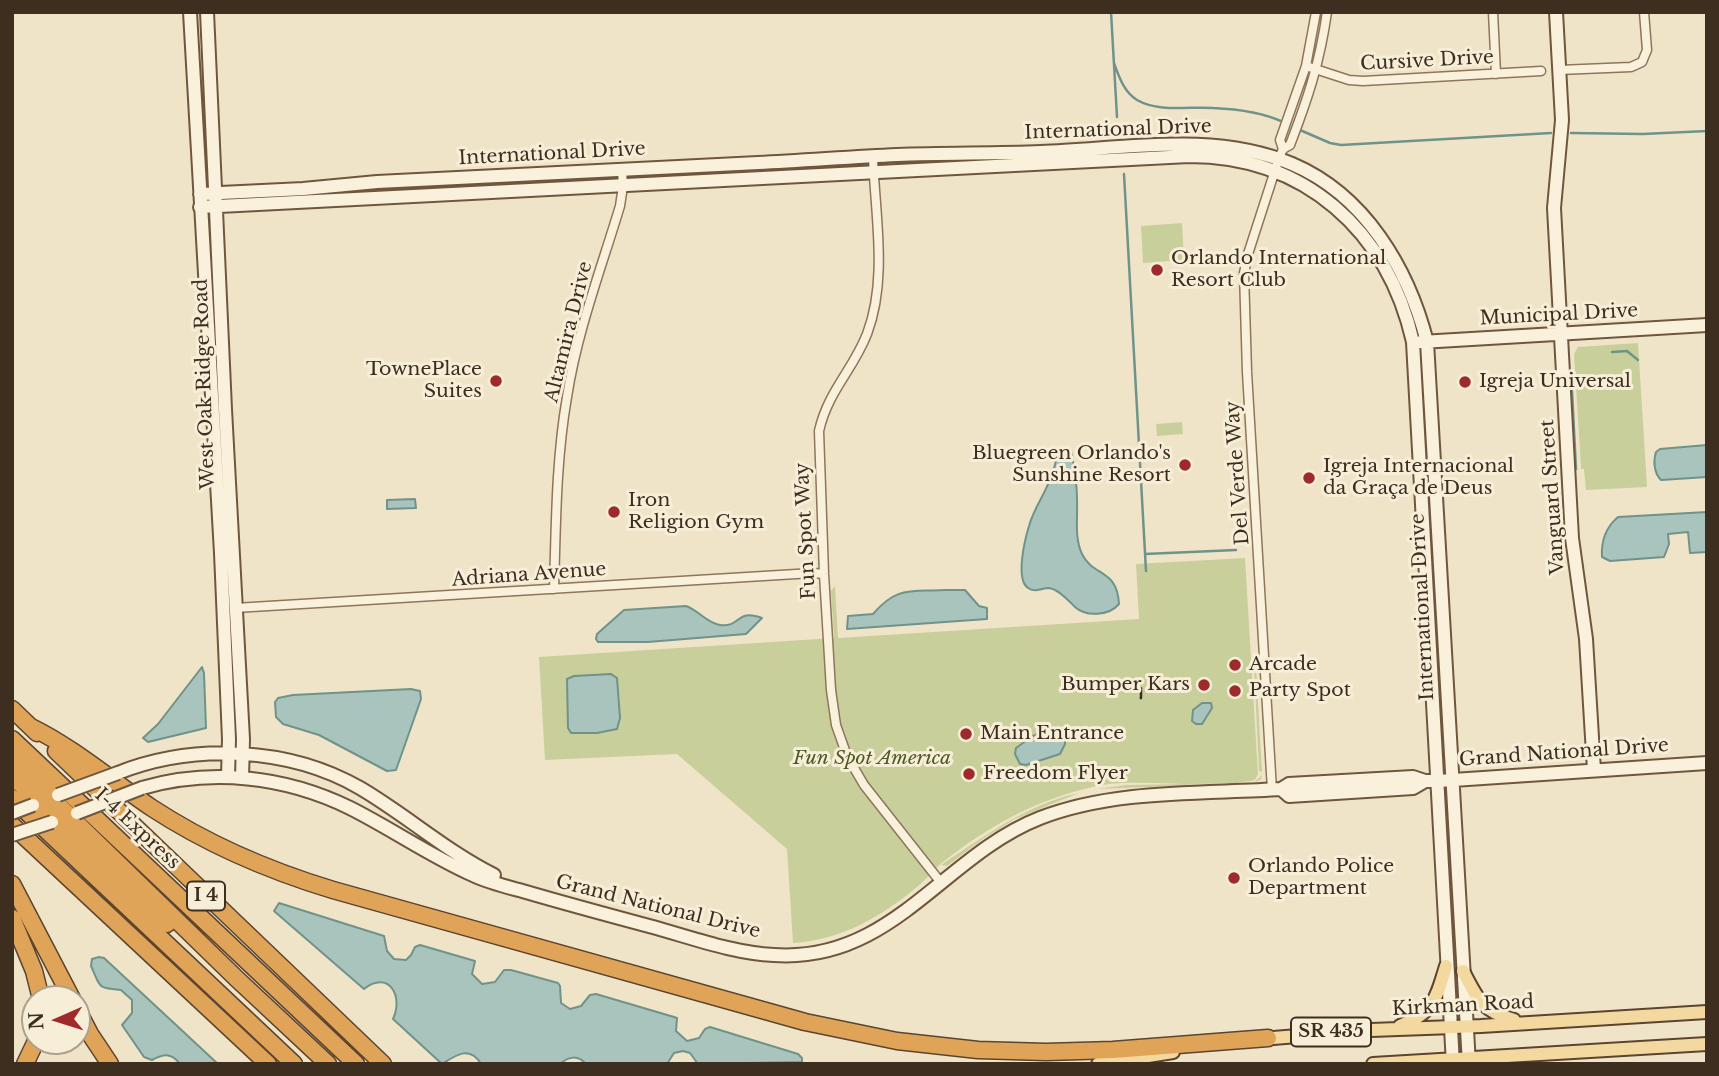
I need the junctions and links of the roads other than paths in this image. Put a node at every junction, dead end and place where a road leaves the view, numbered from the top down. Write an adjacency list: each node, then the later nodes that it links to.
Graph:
1 (190, 12): 22 (street, West Oak Ridge Road)
2 (207, 12): 23 (street, West Oak Ridge Road)
3 (1316, 12): 8 (street, Del Verde Way)
4 (1327, 12): 9 (street, Del Verde Way)
5 (1493, 12): 12 (street)
6 (1556, 12): 10 (street, Vanguard Street)
7 (1644, 12): 10 (street)
8 (1306, 66): 9 (street, Cursive Drive); 14 (street, Del Verde Way)
9 (1317, 70): 12 (street, Cursive Drive); 14 (street, Del Verde Way)
10 (1559, 70): 25 (street, Vanguard Street)
11 (1541, 71): 12 (street, Cursive Drive)
12 (1496, 74)
13 (873, 157): 14 (street, International Drive); 15 (street, International Drive); 16 (street, Fun Spot Way)
14 (1279, 159): 16 (street, International Drive); 26 (street, International Drive); 27 (street, International Drive); 46 (street, Del Verde Way)
15 (622, 170): 17 (street, International Drive); 19 (street, Altamira Drive)
16 (873, 173): 19 (street, International Drive); 30 (street, Fun Spot Way)
17 (472, 177): 18 (street, International Drive); 20 (street)
18 (440, 178): 21 (street); 23 (street, International Drive)
19 (623, 186): 20 (street, International Drive); 31 (street, Altamira Drive)
20 (439, 195): 21 (street, International Drive)
21 (404, 196): 23 (street, International Drive)
22 (200, 200): 23 (street, International Drive); 38 (street, West Oak Ridge Road)
23 (217, 200): 32 (street, West Oak Ridge Road)
24 (1707, 326): 25 (street, Municipal Drive)
25 (1561, 335): 27 (street, Municipal Drive); 41 (street, Vanguard Street)
26 (1413, 342): 27 (street, Municipal Drive); 28 (street, International Drive)
27 (1427, 342): 29 (street, International Drive)
28 (1420, 449): 29 (street); 33 (street, International Drive)
29 (1434, 471): 34 (street, International Drive)
30 (824, 574): 31 (street, Adriana Avenue); 54 (street, Fun Spot Way)
31 (554, 589): 32 (street, Adriana Avenue)
32 (235, 608): 38 (street, West Oak Ridge Road)
33 (1429, 620): 34 (street); 44 (street, International Drive)
34 (1445, 645): 45 (street, International Drive)
35 (12, 709): 36 (highway, I 4)
36 (31, 727): 67 (highway); 79 (highway, I 4)
37 (12, 739): 78 (highway, I-4 Express)
38 (236, 755): 43 (street); 48 (street, Grand National Drive, bridge); 55 (street, Grand National Drive)
39 (12, 760): 48 (highway)
40 (1707, 763): 41 (street, Grand National Drive)
41 (1594, 770): 45 (street, Grand National Drive)
42 (12, 776): 48 (highway)
43 (235, 777): 50 (street, Grand National Drive, bridge); 55 (street, Grand National Drive)
44 (1438, 780): 45 (street, Grand National Drive); 46 (street, Grand National Drive); 57 (street, International Drive)
45 (1452, 780): 58 (street, International Drive)
46 (1277, 790): 54 (street, Grand National Drive)
47 (12, 798): 75 (highway)
48 (46, 800): 49 (street, Grand National Drive, bridge); 50 (highway)
49 (12, 813)
50 (64, 818): 52 (street, Grand National Drive, bridge); 76 (highway); 77 (highway)
51 (12, 825): 74 (highway)
52 (12, 835)
53 (12, 884): 60 (highway)
54 (942, 884): 55 (street, Grand National Drive)
55 (528, 893)
56 (12, 918): 59 (highway)
57 (1446, 967): 63 (street, International Drive); 65 (main road)
58 (1463, 971): 62 (main road); 64 (street, International Drive)
59 (38, 985)
60 (65, 985)
61 (1707, 1012): 62 (main road, Kirkman Road / SR 435)
62 (1524, 1023): 64 (main road, Kirkman Road / SR 435)
63 (1450, 1027): 64 (main road, Kirkman Road / SR 435); 65 (main road, Kirkman Road / SR 435); 70 (street, International Drive)
64 (1467, 1027): 71 (street, International Drive)
65 (1394, 1029): 67 (main road, Kirkman Road / SR 435)
66 (91, 1036): 73 (highway)
67 (1268, 1038): 80 (main road, Kirkman Road / SR 435)
68 (1707, 1044): 69 (main road, SR 435)
69 (1534, 1054): 71 (main road, SR 435); 82 (main road)
70 (1453, 1061): 71 (main road, SR 435); 72 (main road, SR 435)
71 (1469, 1061)
72 (1396, 1063): 81 (main road, SR 435)
73 (110, 1064)
74 (268, 1064)
75 (294, 1064)
76 (316, 1064)
77 (328, 1064)
78 (356, 1064)
79 (383, 1064)
80 (1098, 1064)
81 (1373, 1064)
82 (1507, 1064)

